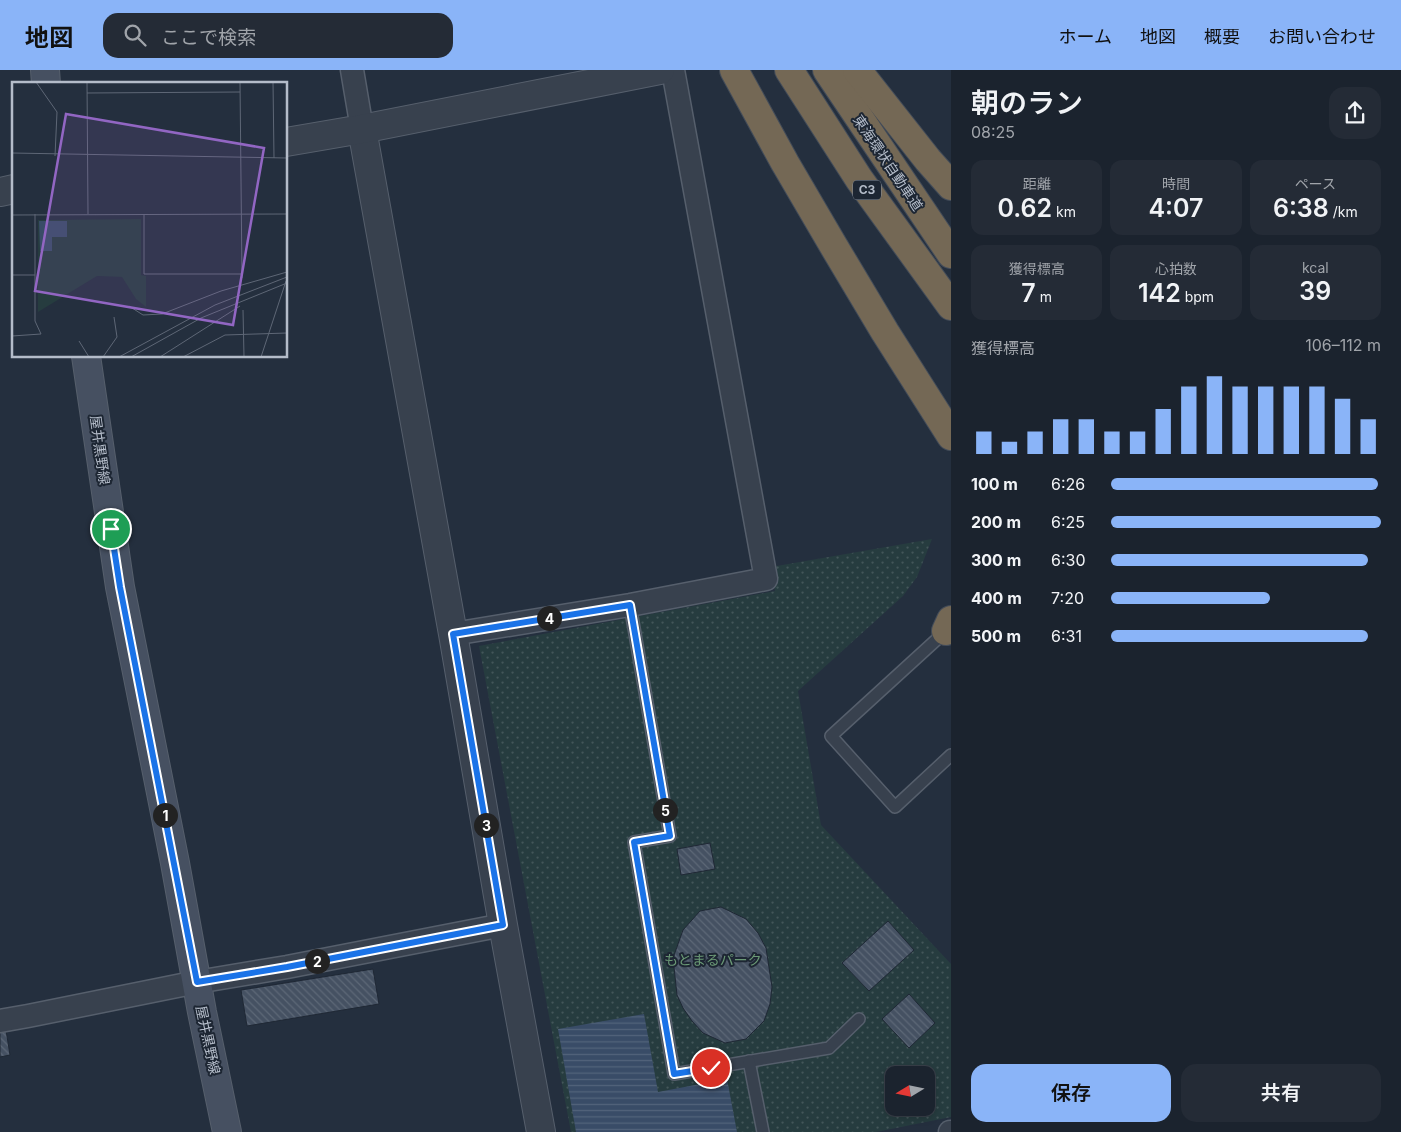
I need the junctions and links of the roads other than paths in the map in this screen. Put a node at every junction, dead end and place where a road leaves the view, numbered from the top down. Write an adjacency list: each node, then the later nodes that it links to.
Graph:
1 (352, 70): 8 (street)
2 (660, 70): 8 (street)
3 (673, 70): 15 (street)
4 (734, 70): 14 (highway)
5 (789, 70): 12 (highway, C3)
6 (827, 70): 11 (highway, 東海環状自動車道 / C3)
7 (858, 70): 10 (highway)
8 (362, 129): 9 (street); 17 (street)
9 (288, 142)
10 (951, 186)
11 (951, 254)
12 (951, 306)
13 (86, 358): 20 (main road, 屋井黒野線)
14 (951, 436)
15 (630, 605): 17 (street); 23 (lane)
16 (948, 625): 18 (lane)
17 (453, 634): 19 (street)
18 (951, 755)
19 (503, 925): 20 (street); 25 (street)
20 (197, 982): 22 (street); 24 (main road, 屋井黒野線)
21 (859, 1019): 23 (lane)
22 (0, 1021)
23 (749, 1061): 26 (lane)
24 (228, 1132)
25 (541, 1132)
26 (763, 1132)

